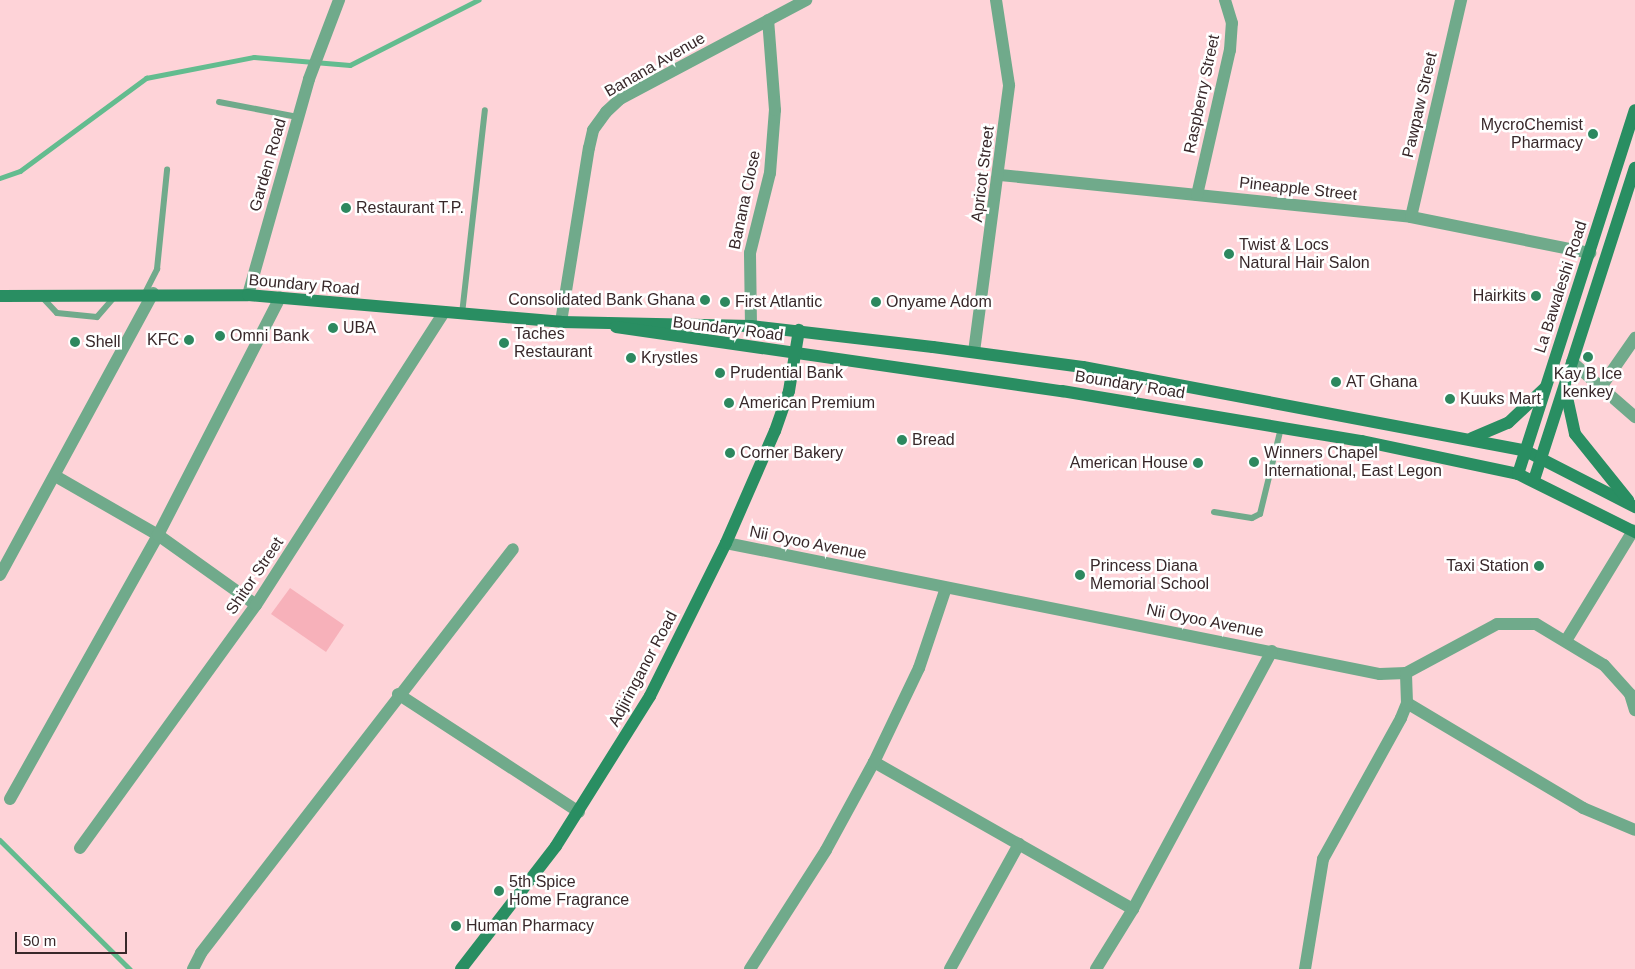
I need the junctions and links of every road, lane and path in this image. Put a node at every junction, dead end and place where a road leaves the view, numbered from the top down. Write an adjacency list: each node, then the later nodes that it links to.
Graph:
1 (339, 0): 10 (street, Garden Road)
2 (806, 0): 6 (street, Banana Avenue)
3 (996, 0): 13 (street, Apricot Street)
4 (1225, 0): 14 (street, Raspberry Street)
5 (1461, 0): 15 (street, Pawpaw Street)
6 (768, 20): 25 (street, Banana Avenue); 27 (street, Banana Close)
7 (219, 102): 10 (lane)
8 (485, 110): 24 (lane)
9 (1635, 110): 16 (main road, La Bawaleshi Road)
10 (298, 117): 20 (street, Garden Road)
11 (1635, 168): 32 (main road, La Bawaleshi Road)
12 (167, 170): 17 (lane)
13 (1000, 176): 14 (street, Pineapple Street); 30 (street, Apricot Street)
14 (1197, 196): 15 (street, Pineapple Street)
15 (1410, 217): 16 (street, Pineapple Street)
16 (1590, 253): 35 (main road, La Bawaleshi Road)
17 (149, 293): 19 (main road, Boundary Road); 20 (main road, Boundary Road); 42 (street)
18 (40, 294): 19 (main road, Boundary Road); 19 (lane); 21 (main road, Boundary Road)
19 (117, 294)
20 (248, 295): 22 (main road, Boundary Road)
21 (0, 296)
22 (280, 298): 23 (main road, Boundary Road); 47 (street)
23 (444, 312): 24 (main road, Boundary Road); 52 (street, Shitor Street)
24 (462, 314): 25 (main road, Boundary Road)
25 (561, 322): 26 (main road, Boundary Road)
26 (604, 324): 27 (main road, Boundary Road); 31 (main road, Boundary Road)
27 (751, 326): 28 (main road, Boundary Road)
28 (800, 330): 30 (main road, Boundary Road); 31 (main road, Adjiringanor Road)
29 (1635, 338): 34 (street)
30 (974, 352): 38 (main road, Boundary Road)
31 (796, 353): 37 (main road, Boundary Road); 48 (main road, Adjiringanor Road)
32 (1572, 362): 33 (main road, La Bawaleshi Road); 34 (street)
33 (1565, 386): 40 (main road, La Bawaleshi Road); 44 (main road)
34 (1601, 387): 36 (street)
35 (1545, 388): 38 (main road); 39 (main road, La Bawaleshi Road)
36 (1635, 417)
37 (1281, 428): 41 (main road, Boundary Road); 45 (lane)
38 (1471, 438): 39 (main road, Boundary Road)
39 (1526, 450): 40 (main road, Boundary Road); 41 (main road, La Bawaleshi Road)
40 (1541, 456): 43 (main road, La Bawaleshi Road); 44 (main road, Boundary Road)
41 (1518, 474): 43 (main road, Boundary Road)
42 (57, 477): 47 (street); 50 (street)
43 (1534, 480): 46 (main road, Boundary Road)
44 (1634, 507)
45 (1214, 512)
46 (1634, 531): 53 (street)
47 (158, 535): 52 (street); 60 (street)
48 (726, 543): 51 (street, Nii Oyoo Avenue); 61 (main road, Adjiringanor Road)
49 (513, 549): 56 (street)
50 (0, 575)
51 (946, 588): 54 (street, Nii Oyoo Avenue); 59 (street)
52 (256, 605): 64 (street, Shitor Street)
53 (1567, 639): 55 (street, Nii Oyoo Avenue); 58 (street, Nii Oyoo Avenue)
54 (1272, 651): 55 (street, Nii Oyoo Avenue); 65 (street)
55 (1406, 673): 57 (street)
56 (398, 694): 61 (street); 66 (street)
57 (1407, 703): 62 (street); 71 (street)
58 (1635, 710)
59 (874, 762): 63 (street); 68 (street)
60 (10, 799)
61 (579, 812): 67 (main road, Adjiringanor Road)
62 (1635, 830)
63 (1019, 844): 65 (street); 69 (street)
64 (80, 848)
65 (1133, 909): 70 (street)
66 (194, 969)
67 (461, 969)
68 (750, 969)
69 (950, 969)
70 (1096, 969)
71 (1305, 969)

